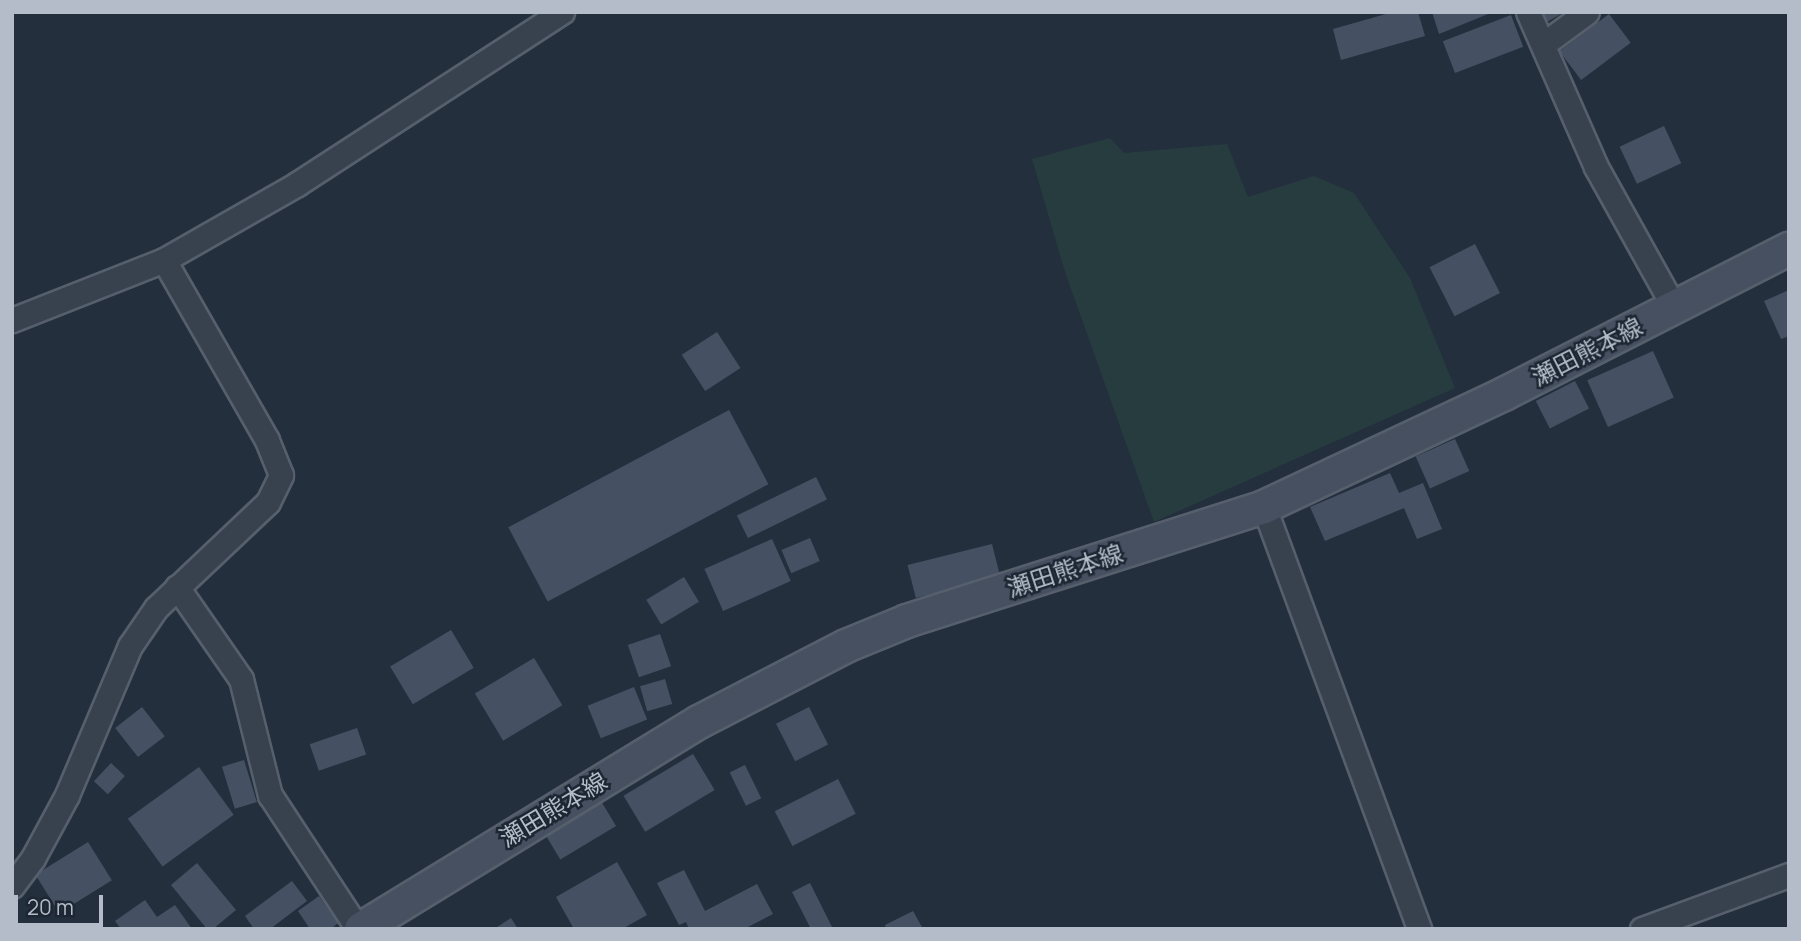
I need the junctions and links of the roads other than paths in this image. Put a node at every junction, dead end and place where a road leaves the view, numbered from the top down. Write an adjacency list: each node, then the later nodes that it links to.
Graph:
1 (562, 12): 6 (street)
2 (1528, 12): 4 (street)
3 (1587, 12): 4 (street)
4 (1545, 43): 7 (street)
5 (1789, 249): 7 (main road, 瀬田熊本線)
6 (164, 260): 8 (street); 10 (street)
7 (1674, 307): 9 (main road, 瀬田熊本線)
8 (12, 320)
9 (1264, 507): 13 (main road, 瀬田熊本線); 14 (street)
10 (177, 587): 12 (street); 13 (street)
11 (1789, 875): 15 (street)
12 (12, 886)
13 (359, 929)
14 (1419, 929)
15 (1642, 929)

